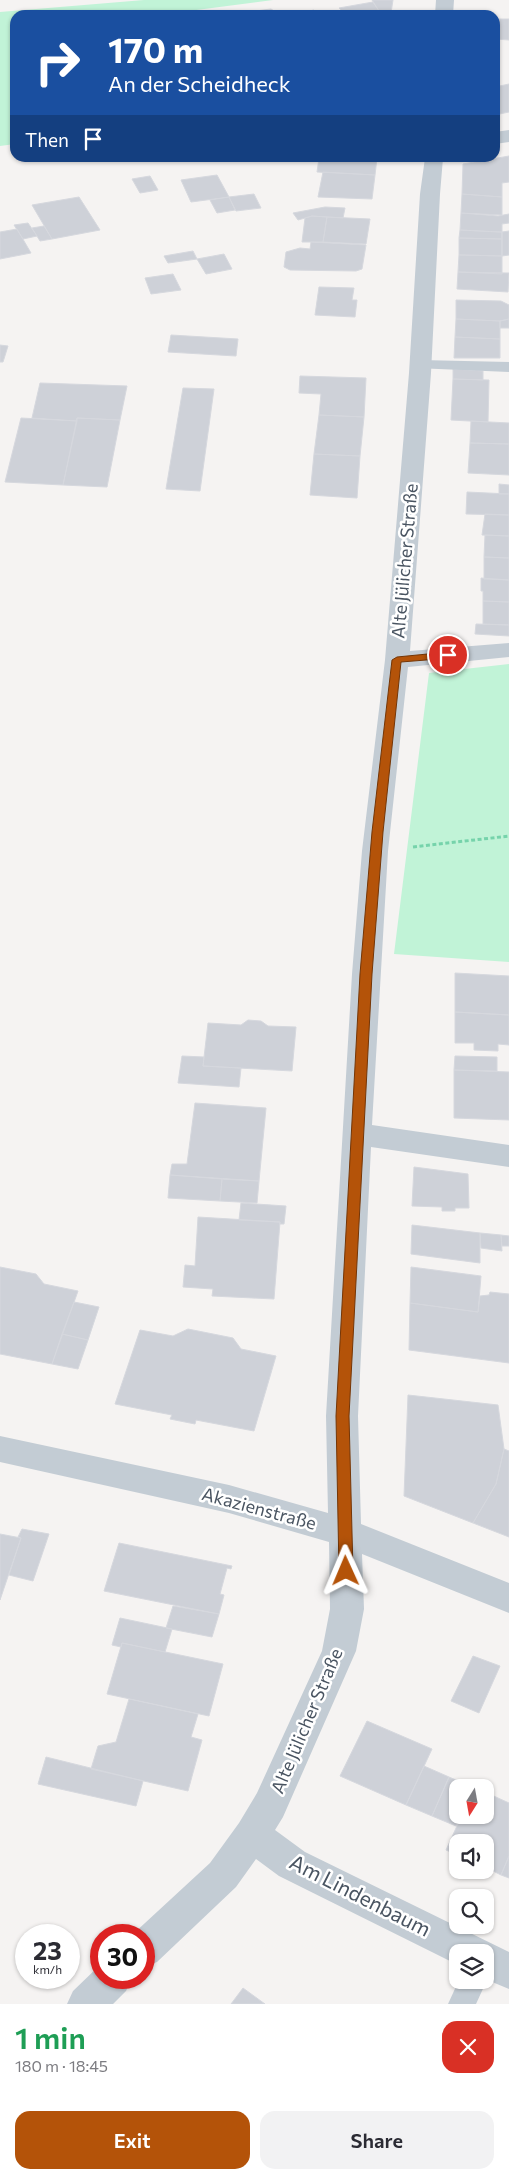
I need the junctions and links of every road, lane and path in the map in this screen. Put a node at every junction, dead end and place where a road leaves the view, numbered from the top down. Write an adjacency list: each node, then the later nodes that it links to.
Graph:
1 (434, 162): 2 (street, Alte Jülicher Straße)
2 (420, 364): 3 (lane); 5 (street, Alte Jülicher Straße)
3 (509, 367)
4 (509, 650): 5 (street)
5 (397, 660): 7 (street, Alte Jülicher Straße)
6 (509, 836): 7 (path)
7 (375, 852): 8 (street, Alte Jülicher Straße)
8 (358, 1134): 9 (street); 11 (street, Alte Jülicher Straße)
9 (509, 1156)
10 (0, 1449): 11 (street, Akazienstraße)
11 (345, 1532): 12 (street, Akazienstraße); 13 (street, Alte Jülicher Straße)
12 (509, 1598)
13 (252, 1835): 14 (street, Alte Jülicher Straße); 15 (street, Am Lindenbaum)
14 (155, 1938)
15 (455, 1944)
16 (494, 1964): 17 (street)
17 (509, 1971)
18 (102, 1989): 20 (street)
19 (469, 1989): 21 (lane)
20 (86, 2004)
21 (462, 2004)

